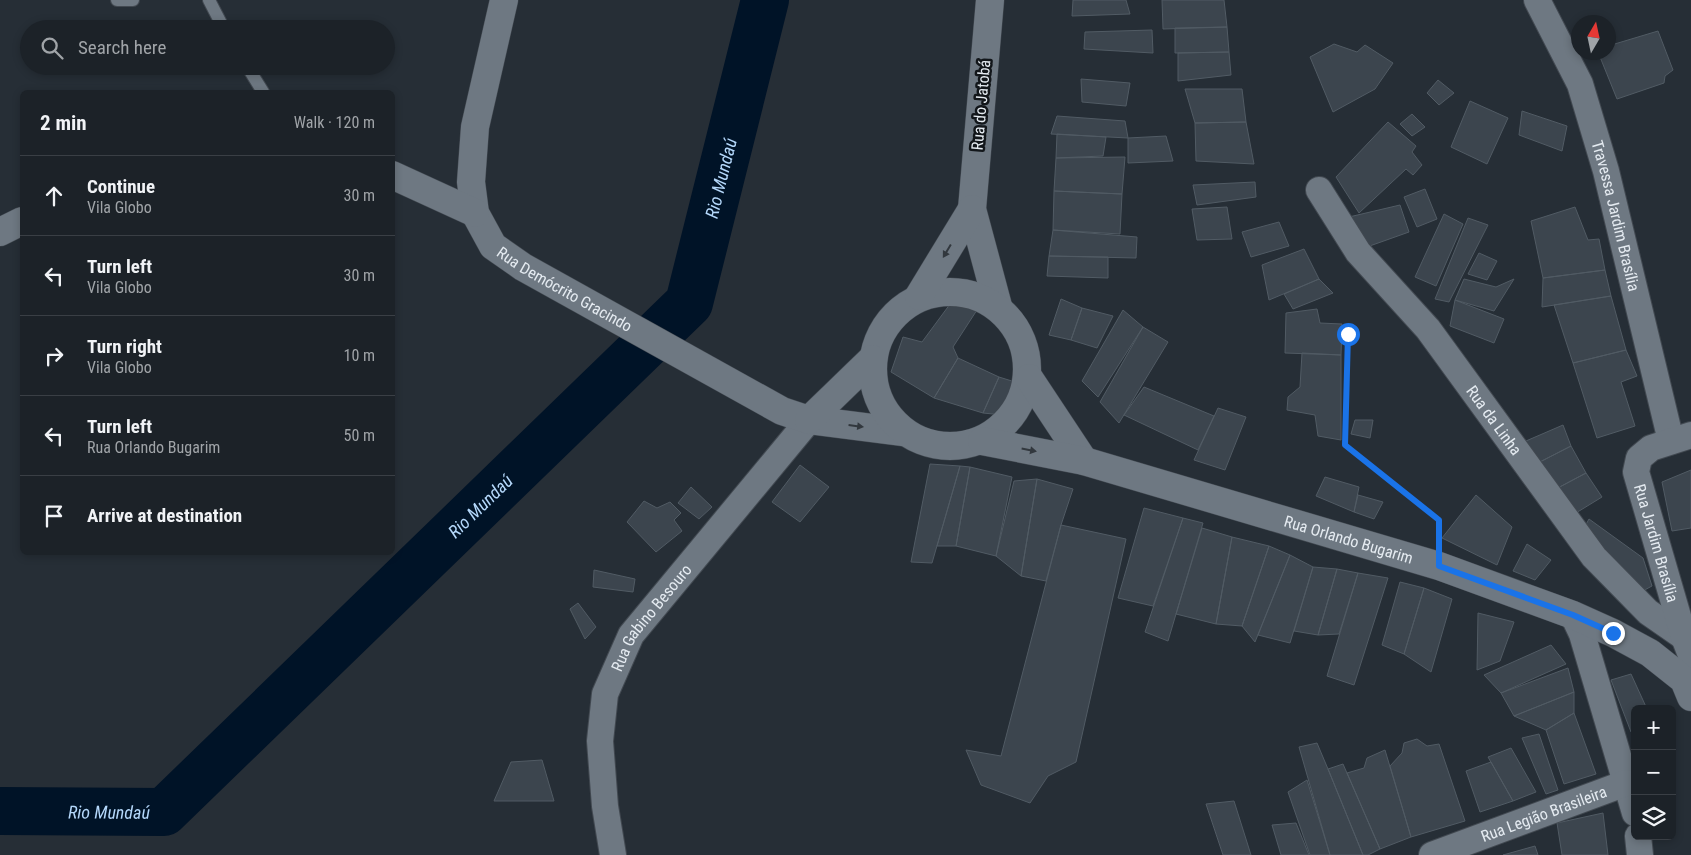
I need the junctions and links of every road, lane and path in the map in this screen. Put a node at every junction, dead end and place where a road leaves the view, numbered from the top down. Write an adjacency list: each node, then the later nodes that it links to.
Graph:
1 (117, 0): 2 (lane)
2 (133, 0)
3 (209, 0): 7 (lane)
4 (504, 0): 13 (main road, Rua Demócrito Gracindo)
5 (990, 0): 12 (main road, Rua do Jatobá)
6 (1537, 0): 23 (street, Travessa Jardim Brasília)
7 (219, 20)
8 (253, 75): 9 (lane)
9 (262, 90)
10 (395, 176): 13 (main road)
11 (1319, 190): 28 (street, Rua da Linha)
12 (972, 209): 16 (main road, Rua do Jatobá, one-way to 16); 17 (main road, Rua do Jatobá)
13 (475, 213): 21 (main road, Rua Demócrito Gracindo)
14 (20, 222): 15 (main road)
15 (0, 232)
16 (919, 296): 17 (main road); 19 (main road)
17 (998, 306): 20 (main road)
18 (1348, 334): 26 (path)
19 (872, 359): 21 (main road); 22 (main road)
20 (1029, 378): 24 (main road); 25 (main road)
21 (809, 420): 22 (main road, Rua Demócrito Gracindo, one-way to 22); 32 (street, Rua Gabino Besouro)
22 (903, 432): 24 (main road)
23 (1681, 438): 28 (street, Rua Jardim Brasília)
24 (982, 441): 25 (main road, Rua Orlando Bugarim, one-way to 25)
25 (1084, 461): 26 (main road, Rua Orlando Bugarim)
26 (1439, 566): 27 (main road, Rua Orlando Bugarim)
27 (1573, 615): 28 (main road, Rua Orlando Bugarim); 29 (street)
28 (1688, 669)
29 (1626, 783): 30 (street); 33 (street, Rua Legião Brasileira)
30 (1631, 800)
31 (1638, 840): 34 (street)
32 (613, 855)
33 (1432, 855)
34 (1640, 855)

